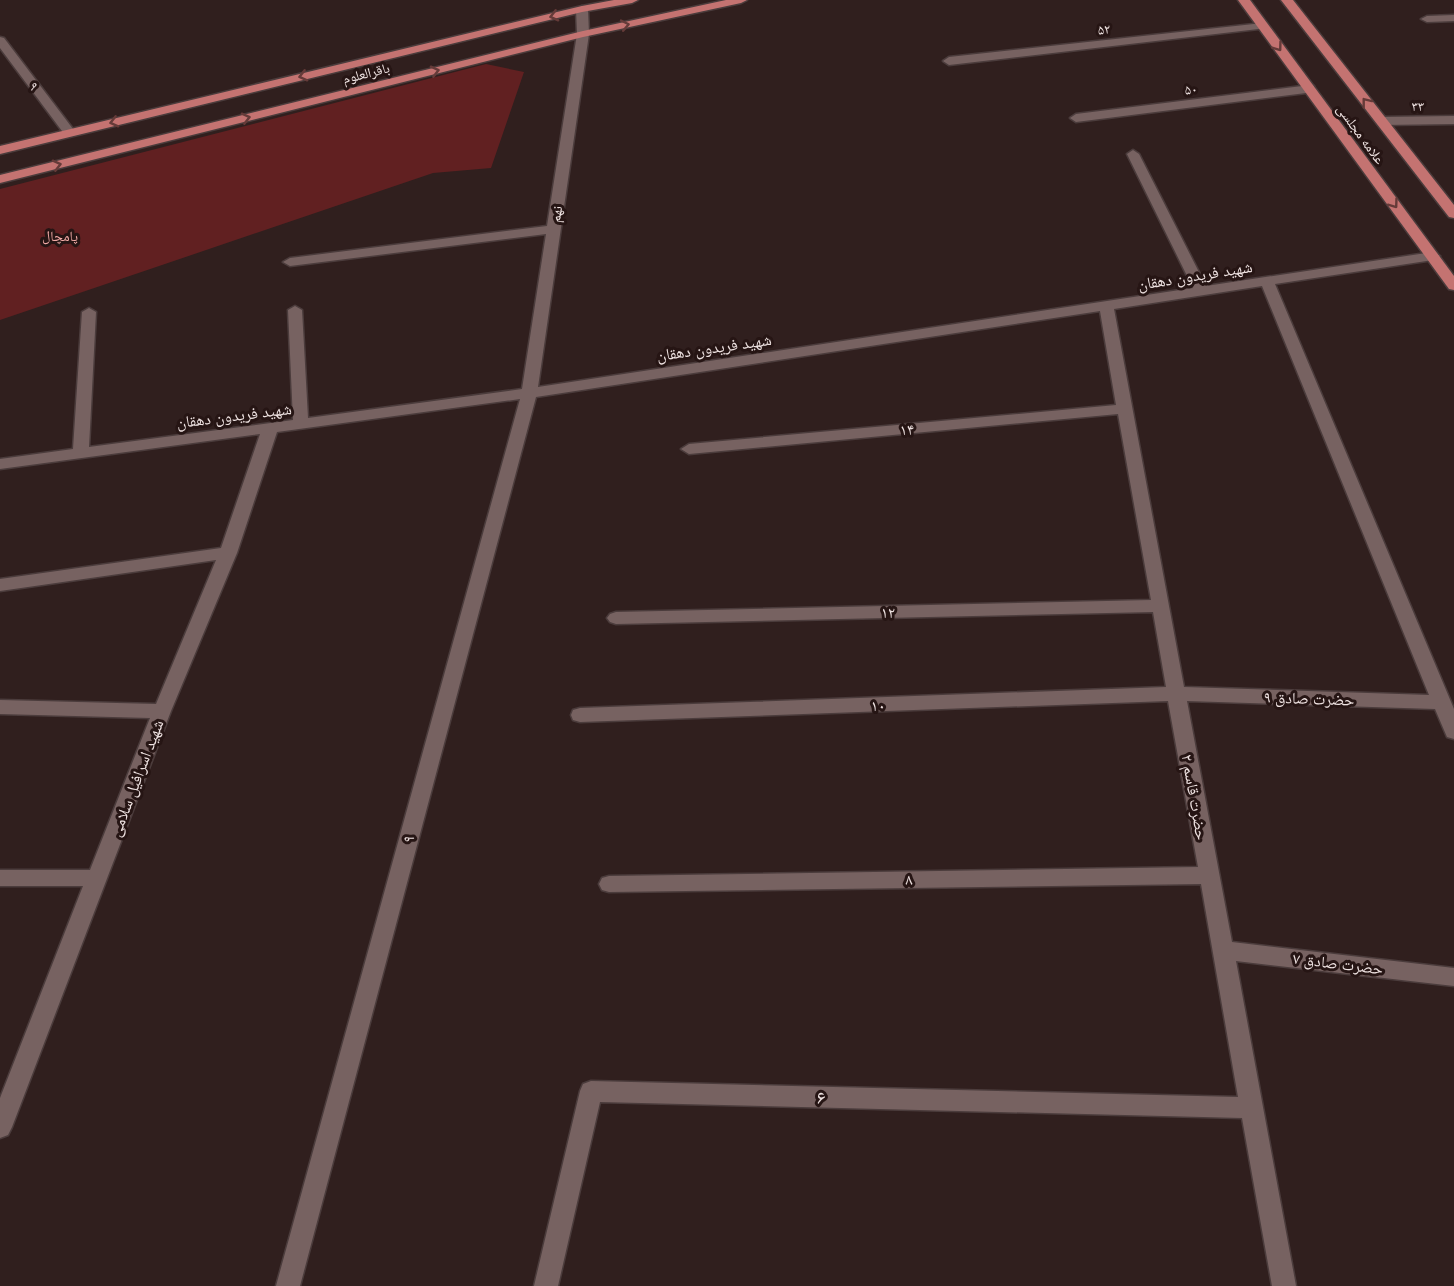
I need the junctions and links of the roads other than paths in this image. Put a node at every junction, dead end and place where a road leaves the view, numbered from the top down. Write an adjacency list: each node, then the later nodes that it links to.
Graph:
1 (632, 0): 5 (main road, باقرالعلوم)
2 (741, 0): 9 (main road, باقرالعلوم, one-way to 2)
3 (1244, 0): 8 (main road, علامه مجلسی)
4 (1287, 0): 15 (main road, علامه مجلسی, one-way to 4)
5 (582, 9): 9 (street, نهم); 16 (main road, باقرالعلوم, one-way to 16)
6 (1454, 18): 7 (street)
7 (1427, 19)
8 (1263, 26): 11 (street, ۵۲); 12 (main road, علامه مجلسی, one-way to 12)
9 (583, 34): 19 (main road, باقرالعلوم, one-way to 9); 21 (street, نهم)
10 (0, 40): 16 (street, ۹)
11 (949, 61)
12 (1310, 89): 13 (street, ۵۰); 22 (main road, علامه مجلسی, one-way to 22)
13 (1076, 118)
14 (1454, 120): 15 (street, ۳۳)
15 (1382, 122): 20 (main road, علامه مجلسی)
16 (69, 132): 17 (main road, باقرالعلوم)
17 (0, 150)
18 (1133, 154): 26 (street)
19 (0, 179)
20 (1454, 214)
21 (554, 230): 23 (street); 30 (street, نهم)
22 (1433, 256): 24 (street, شهید فریدون دهقان); 25 (main road, علامه مجلسی)
23 (290, 262)
24 (1267, 282): 26 (street, شهید فریدون دهقان); 42 (street)
25 (1454, 286)
26 (1202, 292): 27 (street, شهید فریدون دهقان)
27 (1106, 307): 30 (street, شهید فریدون دهقان); 31 (street, ۲ حضرت قاسم)
28 (295, 310): 32 (street)
29 (89, 312): 35 (street)
30 (528, 393): 32 (street, شهید فریدون دهقان); 55 (street, ۹)
31 (1125, 409): 34 (street, ۱۴); 39 (street, ۲ حضرت قاسم)
32 (301, 424): 33 (street, شهید فریدون دهقان)
33 (270, 428): 35 (street, شهید فریدون دهقان); 37 (street, شهید اسرافیل سلامی)
34 (689, 449)
35 (81, 453): 36 (street, شهید فریدون دهقان)
36 (0, 464)
37 (228, 552): 38 (street); 44 (street, شهید اسرافیل سلامی)
38 (0, 585)
39 (1161, 606): 40 (street, ۱۲); 41 (street, ۲ حضرت قاسم)
40 (616, 618)
41 (1176, 694): 42 (street, ۹ حضرت صادق); 45 (street, ۱۰); 47 (street, ۲ حضرت قاسم)
42 (1441, 702): 46 (street)
43 (0, 707): 44 (street)
44 (162, 711): 49 (street, شهید اسرافیل سلامی)
45 (580, 716)
46 (1454, 732)
47 (1209, 874): 50 (street, ۸); 51 (street, ۲ حضرت قاسم)
48 (0, 878): 49 (street)
49 (97, 878): 54 (street, شهید اسرافیل سلامی)
50 (609, 884)
51 (1222, 950): 52 (street, ۷ حضرت صادق); 53 (street, ۲ حضرت قاسم)
52 (1454, 977)
53 (1251, 1108): 56 (street, ۶); 57 (street, ۲ حضرت قاسم)
54 (0, 1128)
55 (288, 1286)
56 (546, 1286)
57 (1284, 1286)

